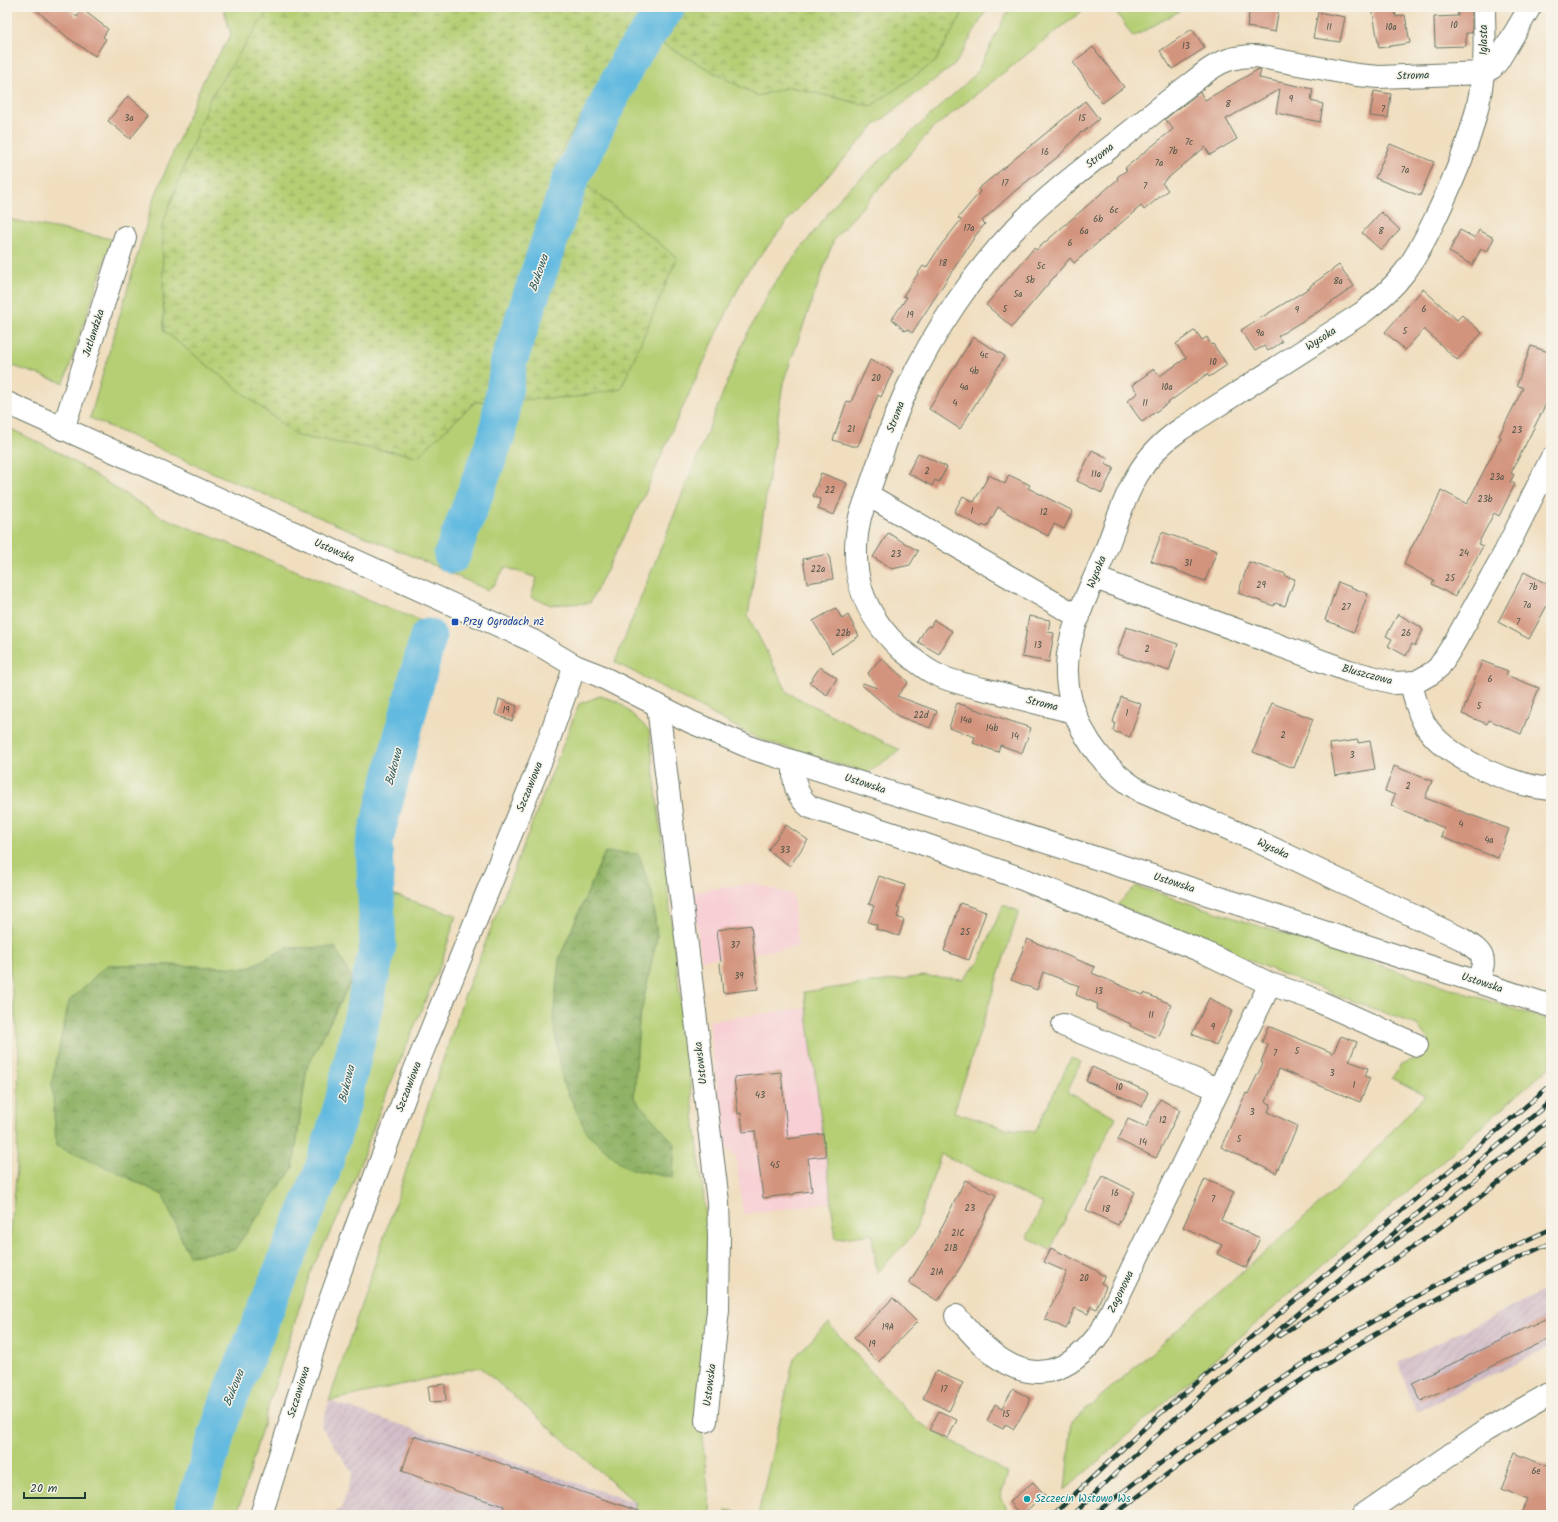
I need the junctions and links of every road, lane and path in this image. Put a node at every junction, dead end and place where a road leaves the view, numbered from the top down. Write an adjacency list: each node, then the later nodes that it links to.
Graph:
1 (1484, 7): 3 (street, Iglasta)
2 (1530, 7): 3 (street)
3 (1484, 73): 8 (street, Stroma); 9 (street, Wysoka)
4 (125, 237): 6 (street, Jutlandzka)
5 (7, 403): 6 (street, Ustowska)
6 (63, 429): 11 (street, Ustowska)
7 (1551, 459): 12 (street, Bluszczowa)
8 (868, 495): 10 (street); 14 (street, Stroma)
9 (1095, 578): 10 (street, Wysoka); 12 (street, Bluszczowa)
10 (1079, 617): 14 (street, Wysoka)
11 (575, 666): 13 (street, Ustowska); 26 (street, Szczawiowa)
12 (1411, 682): 16 (street)
13 (658, 706): 15 (street, Ustowska); 25 (street, Ustowska)
14 (1075, 712): 17 (street, Wysoka)
15 (796, 762): 17 (street, Ustowska); 18 (street)
16 (1551, 789)
17 (1477, 982): 19 (street, Ustowska)
18 (1270, 984): 21 (street); 22 (street, Zagonowa)
19 (1551, 1006)
20 (1064, 1025): 22 (street)
21 (1417, 1045)
22 (1218, 1089): 23 (street, Zagonowa)
23 (956, 1316)
24 (1551, 1393): 27 (street)
25 (706, 1421)
26 (261, 1515)
27 (1363, 1515)

